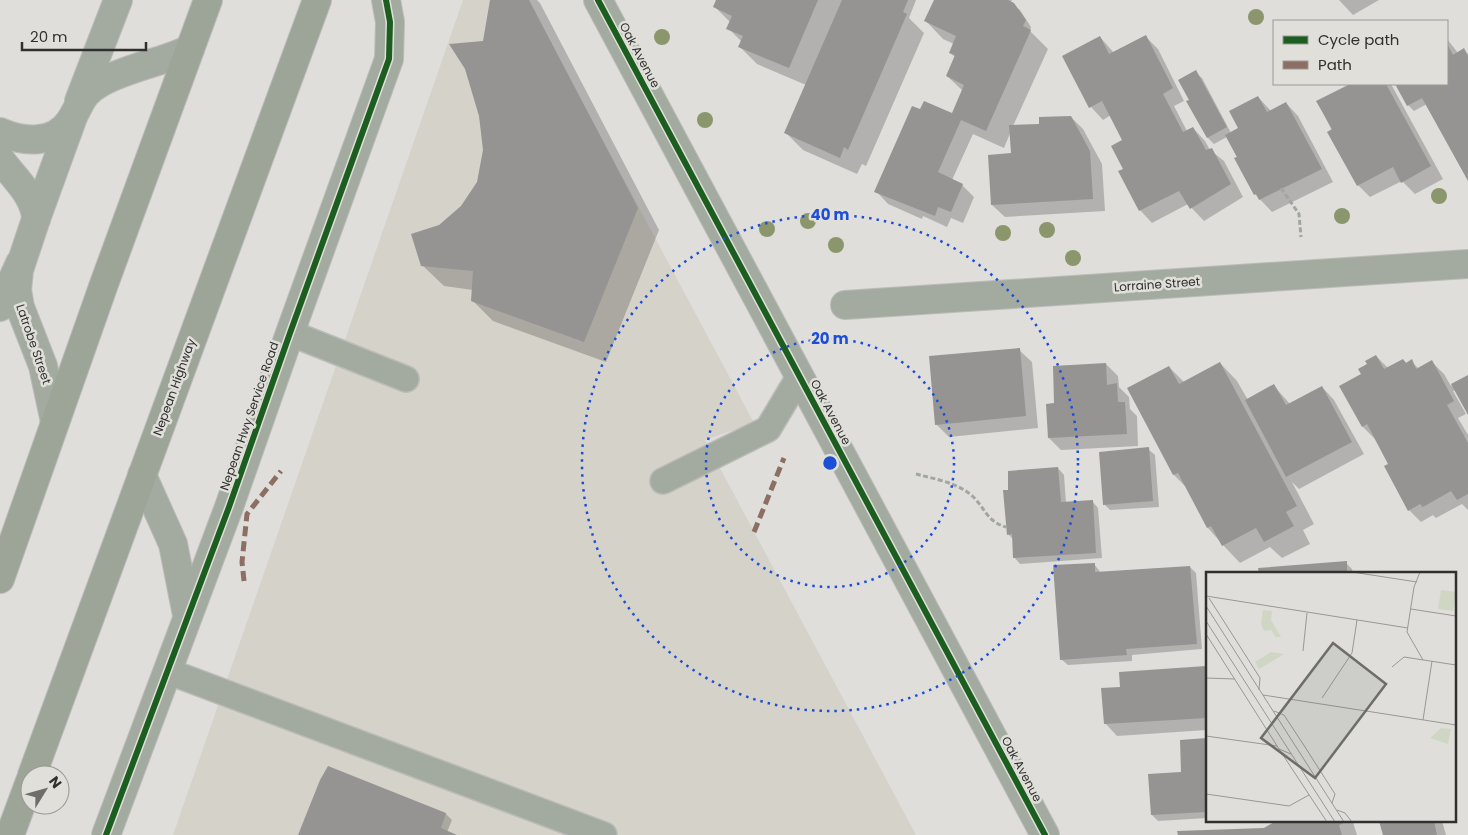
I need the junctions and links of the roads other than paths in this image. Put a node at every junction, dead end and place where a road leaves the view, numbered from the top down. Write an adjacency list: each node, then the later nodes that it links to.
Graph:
1 (118, 0): 7 (street)
2 (208, 0): 6 (highway)
3 (317, 0): 19 (highway, Nepean Highway)
4 (386, 0): 15 (street, Nepean Hwy Service Road)
5 (598, 0): 16 (street, Oak Avenue)
6 (190, 49): 7 (street); 18 (highway)
7 (76, 109): 8 (street); 10 (street)
8 (0, 132)
9 (0, 158): 10 (street)
10 (36, 219): 11 (street, Latrobe Street)
11 (21, 260): 14 (street); 18 (street, Latrobe Street)
12 (1468, 264): 13 (street, Lorraine Street)
13 (846, 305)
14 (0, 307)
15 (290, 332): 17 (lane); 22 (street, Nepean Hwy Service Road)
16 (799, 377): 20 (lane); 29 (street, Oak Avenue)
17 (406, 379)
18 (54, 422): 21 (highway)
19 (142, 475): 22 (street); 24 (highway, Nepean Highway)
20 (663, 481)
21 (0, 579)
22 (187, 615): 23 (street, Nepean Hwy Service Road)
23 (167, 671): 27 (street, Nepean Hwy Service Road); 28 (lane)
24 (36, 765)
25 (20, 808): 26 (highway)
26 (10, 835)
27 (106, 835)
28 (604, 835)
29 (1045, 835)

